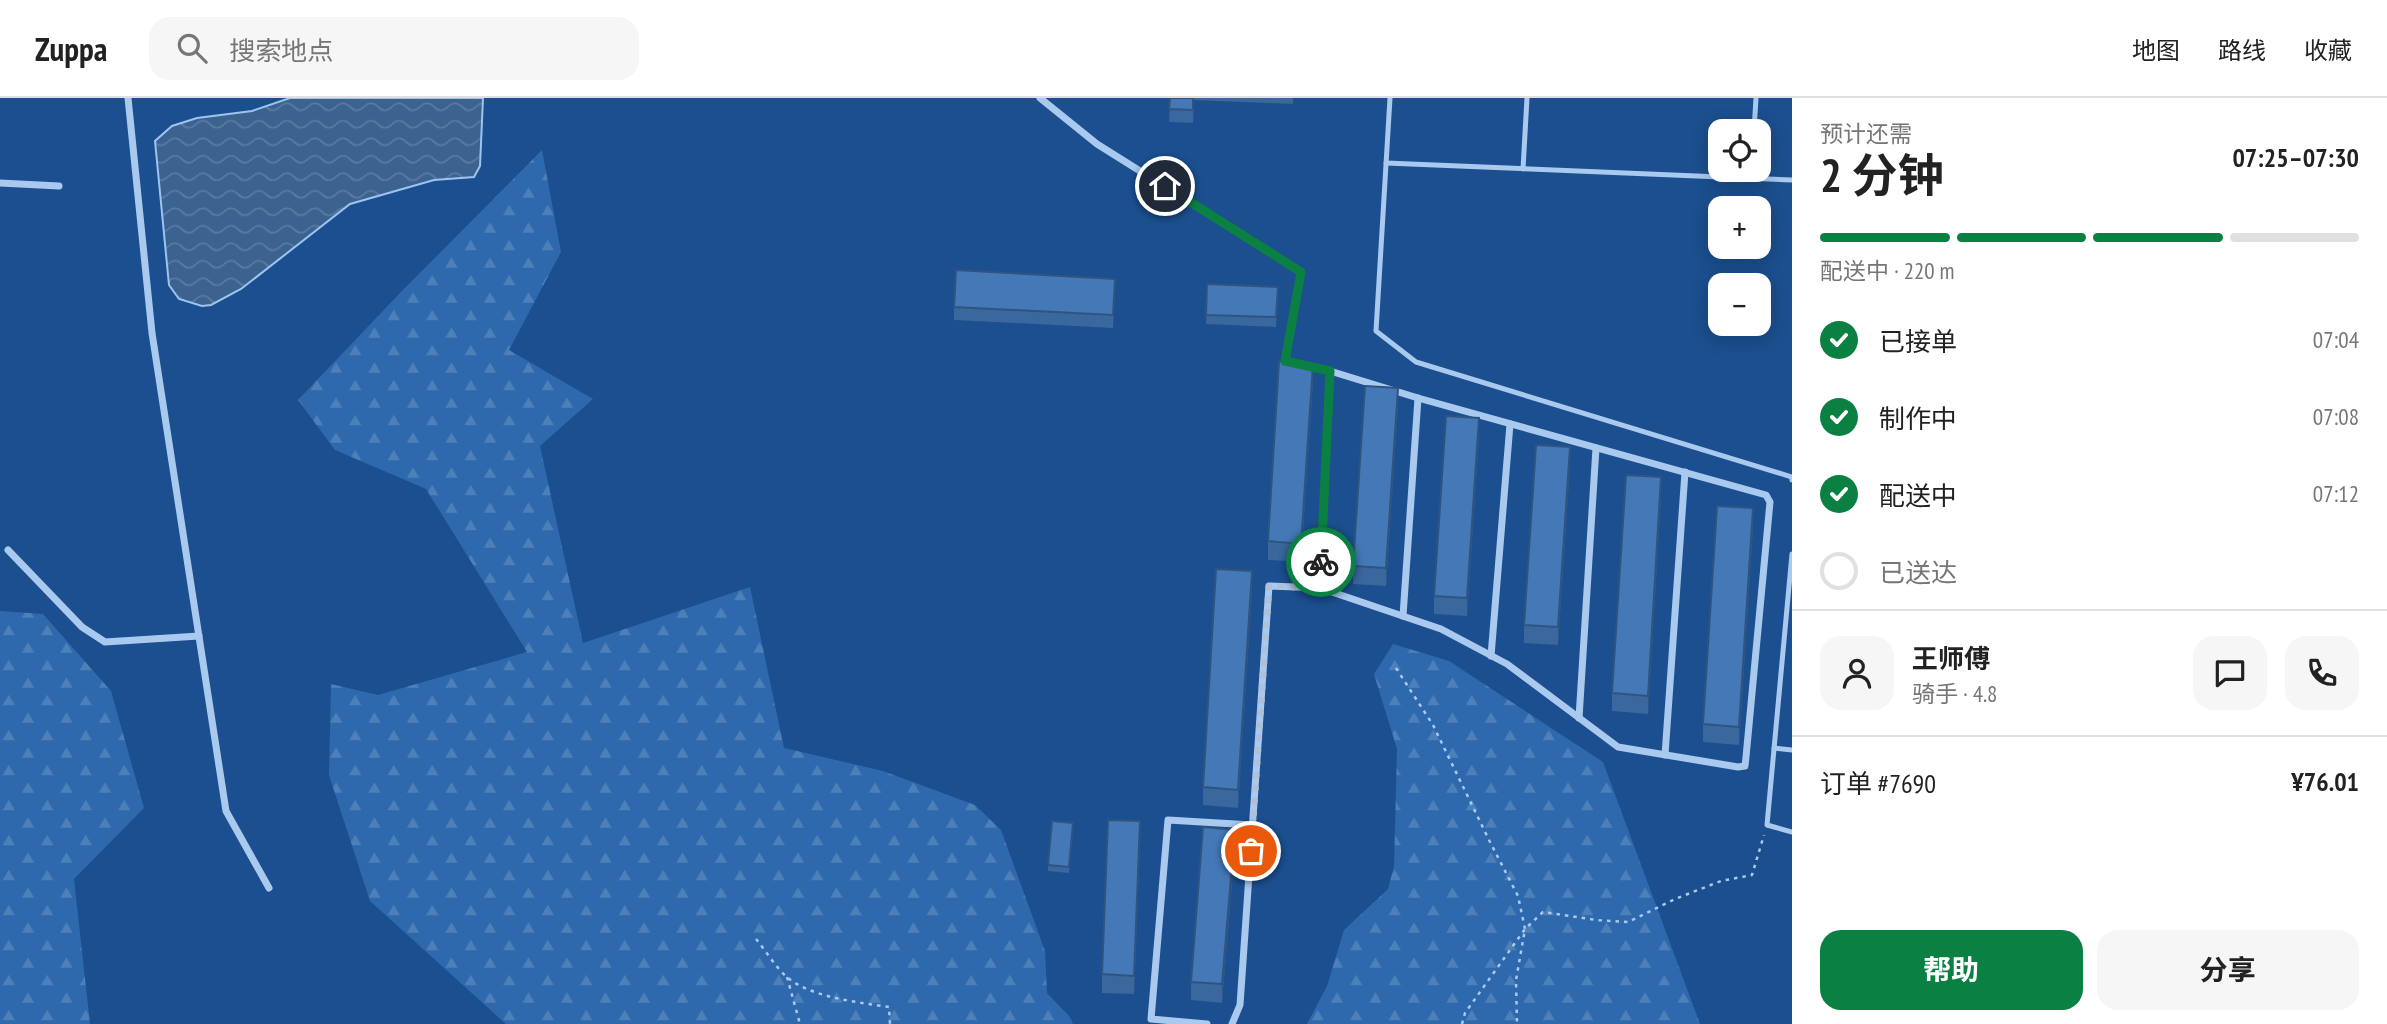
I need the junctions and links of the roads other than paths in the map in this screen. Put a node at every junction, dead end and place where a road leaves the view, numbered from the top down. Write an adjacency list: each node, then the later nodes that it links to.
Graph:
1 (128, 98): 24 (street)
2 (1041, 98): 14 (street)
3 (1390, 98): 7 (lane)
4 (1527, 98): 8 (lane)
5 (1756, 98): 6 (lane)
6 (1755, 119)
7 (1386, 163): 8 (lane); 19 (lane)
8 (1523, 169): 9 (lane)
9 (1708, 176)
10 (1771, 179): 11 (lane)
11 (1792, 180)
12 (0, 183): 13 (street)
13 (59, 186)
14 (1330, 371): 15 (street); 22 (street)
15 (1418, 398): 16 (street); 23 (street)
16 (1510, 424): 17 (street); 25 (street)
17 (1596, 448): 18 (street); 26 (street)
18 (1685, 472): 29 (street); 29 (street)
19 (1792, 478)
20 (8, 550): 24 (street)
21 (1792, 554): 27 (lane)
22 (1320, 588): 23 (street); 30 (street)
23 (1403, 616): 25 (street)
24 (199, 636): 32 (street)
25 (1491, 656): 26 (street)
26 (1579, 718): 29 (street)
27 (1774, 748): 28 (lane); 31 (lane)
28 (1792, 750)
29 (1665, 755)
30 (1252, 825): 33 (street); 34 (street)
31 (1792, 832)
32 (269, 888)
33 (1207, 1024)
34 (1232, 1024)

